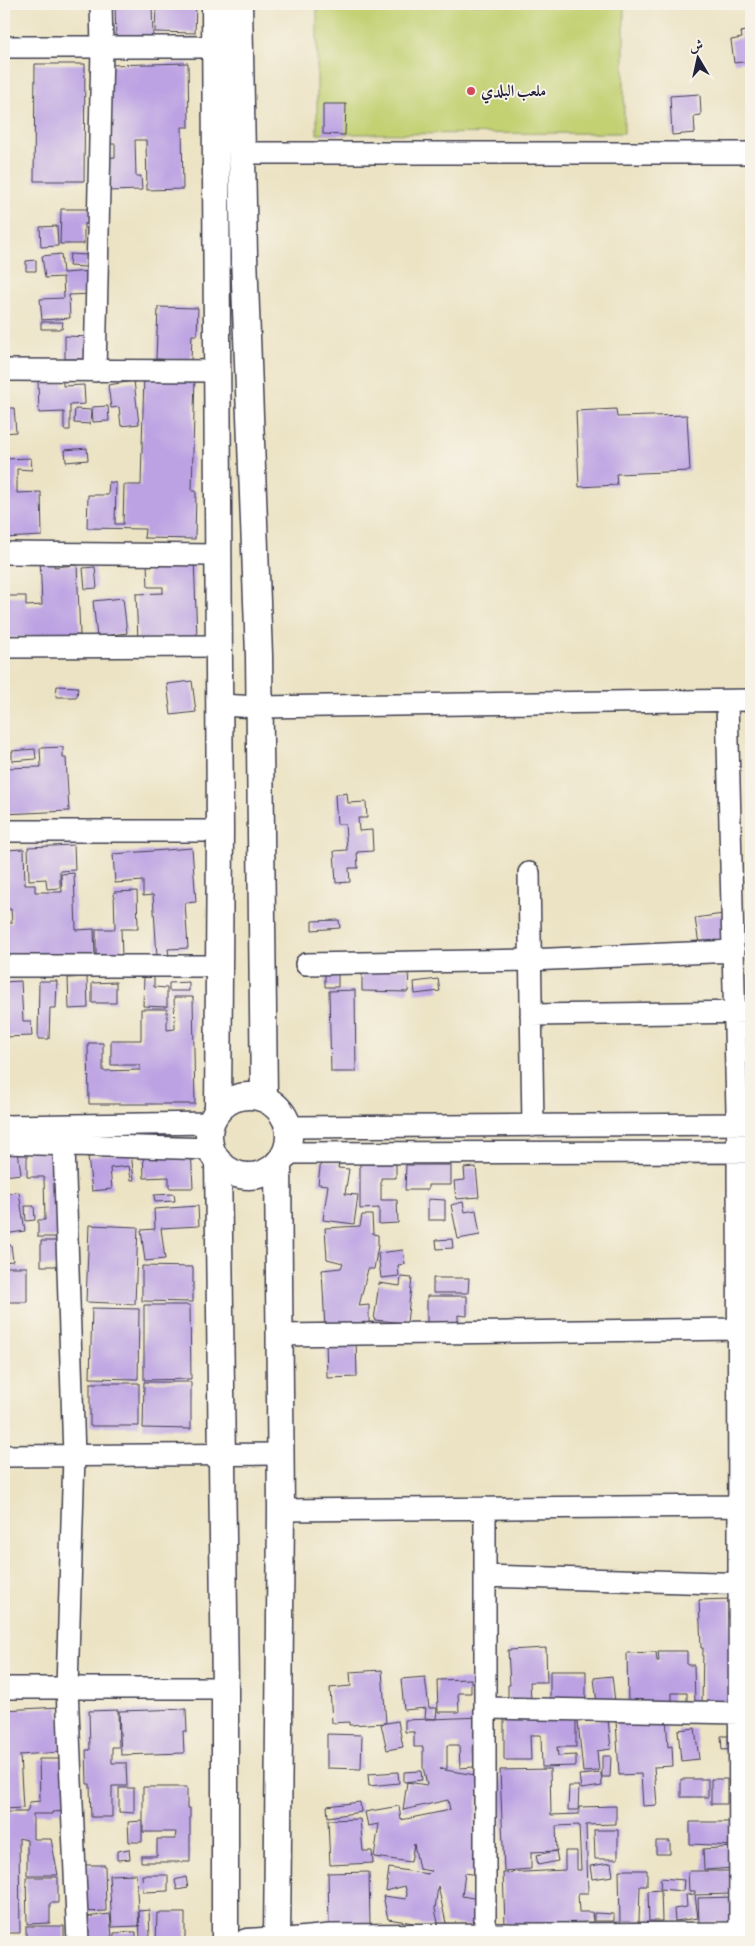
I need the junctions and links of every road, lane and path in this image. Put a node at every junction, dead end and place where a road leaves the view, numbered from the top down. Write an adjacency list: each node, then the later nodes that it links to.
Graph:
1 (101, 4): 6 (street)
2 (215, 4): 5 (main road)
3 (239, 4): 7 (main road)
4 (4, 47): 6 (street)
5 (214, 47): 6 (street); 11 (main road)
6 (102, 48): 10 (street)
7 (242, 153): 8 (street); 19 (main road)
8 (751, 153)
9 (4, 370): 10 (street)
10 (95, 371): 11 (street)
11 (217, 371): 13 (main road)
12 (4, 553): 13 (street)
13 (218, 555): 14 (main road)
14 (218, 646): 15 (street); 18 (main road)
15 (4, 647)
16 (751, 700): 17 (street)
17 (727, 701): 19 (street); 23 (street)
18 (219, 705): 19 (street); 20 (main road)
19 (260, 707): 30 (main road)
20 (220, 830): 21 (street); 27 (main road)
21 (4, 831)
22 (529, 873): 24 (street)
23 (734, 951): 24 (street); 28 (street)
24 (529, 960): 25 (street); 29 (street)
25 (306, 964)
26 (4, 966): 27 (street)
27 (219, 966): 31 (main road)
28 (744, 1012): 29 (street); 32 (street)
29 (531, 1015): 34 (street)
30 (264, 1099): 31 (main road); 35 (main road)
31 (214, 1117): 33 (street); 39 (main road)
32 (744, 1124): 34 (street); 38 (street)
33 (4, 1126)
34 (533, 1126): 35 (street)
35 (288, 1127): 40 (main road)
36 (4, 1143): 37 (street)
37 (64, 1145): 39 (street); 46 (street)
38 (745, 1152): 40 (street); 41 (street)
39 (215, 1155): 40 (main road); 44 (main road)
40 (282, 1158): 42 (main road)
41 (738, 1329): 42 (street); 47 (street)
42 (280, 1335): 43 (main road)
43 (281, 1454): 44 (street); 49 (main road)
44 (222, 1455): 46 (street); 54 (main road)
45 (4, 1456): 46 (street)
46 (74, 1456): 53 (street)
47 (738, 1506): 48 (street); 51 (street)
48 (484, 1508): 49 (street); 50 (street)
49 (282, 1510): 60 (main road)
50 (485, 1576): 51 (street); 55 (street)
51 (745, 1584): 56 (street)
52 (4, 1688): 53 (street)
53 (67, 1688): 54 (street); 61 (street)
54 (225, 1688): 62 (main road)
55 (485, 1708): 56 (street); 58 (street)
56 (739, 1713): 57 (street)
57 (746, 1933): 58 (street)
58 (485, 1934): 59 (street)
59 (378, 1939): 60 (street)
60 (277, 1941): 63 (main road)
61 (78, 1942)
62 (225, 1942)
63 (247, 1942)

